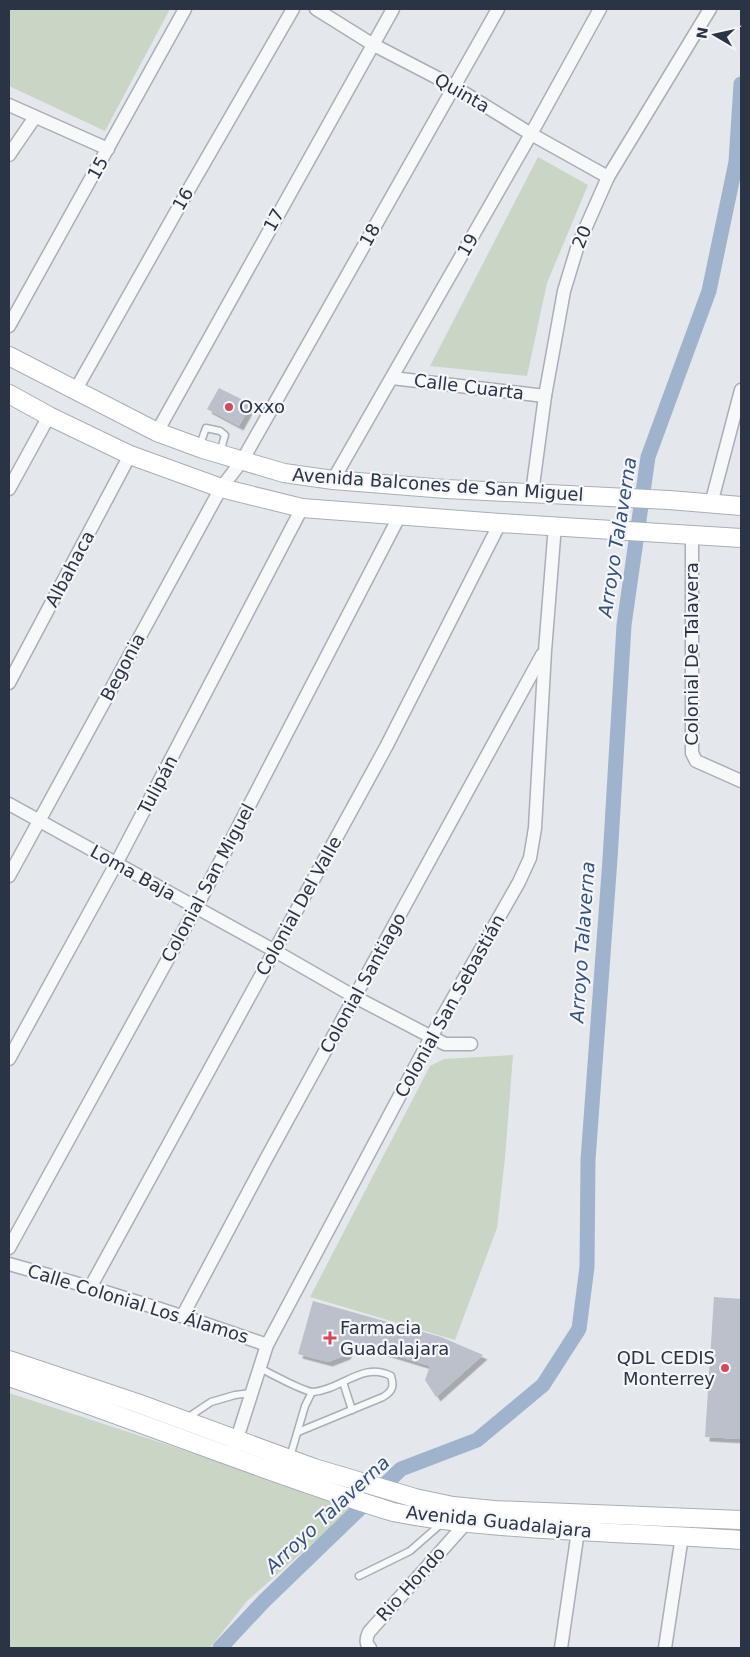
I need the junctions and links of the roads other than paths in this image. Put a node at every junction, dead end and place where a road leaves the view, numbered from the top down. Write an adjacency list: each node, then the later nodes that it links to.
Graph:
1 (185, 9): 13 (street, 15)
2 (293, 9): 20 (street, 16)
3 (316, 9): 8 (street, Quinta)
4 (393, 9): 8 (street, 17)
5 (498, 9): 9 (street, 18)
6 (600, 9): 12 (street, 19)
7 (710, 9): 15 (street, 20)
8 (372, 44): 9 (street, Quinta); 24 (street, 17)
9 (453, 86): 12 (street, Quinta); 26 (street, 18)
10 (9, 105): 11 (street)
11 (35, 116): 13 (street); 14 (street)
12 (532, 134): 15 (street, Quinta); 18 (street, 19)
13 (108, 149): 16 (street, 15)
14 (9, 155)
15 (608, 177): 22 (street, 20)
16 (9, 326)
17 (9, 356): 20 (street, Avenida Balcones de San Miguel)
18 (392, 378): 22 (street, Calle Cuarta); 27 (street, 19)
19 (741, 390): 31 (street)
20 (75, 391): 24 (street, Avenida Balcones de San Miguel)
21 (9, 394): 23 (street, Avenida Balcones de San Miguel)
22 (545, 396): 30 (street, 20)
23 (49, 416): 25 (street, Avenida Balcones de San Miguel); 29 (street)
24 (157, 432): 26 (street, Avenida Balcones de San Miguel)
25 (130, 455): 28 (street, Avenida Balcones de San Miguel); 40 (street, Albahaca)
26 (242, 461): 27 (street, Avenida Balcones de San Miguel); 28 (street, Begonia)
27 (333, 480): 30 (street, Avenida Balcones de San Miguel)
28 (221, 488): 33 (street, Avenida Balcones de San Miguel); 43 (street, Begonia)
29 (9, 489)
30 (532, 493): 31 (street, Avenida Balcones de San Miguel)
31 (711, 504): 32 (street, Avenida Balcones de San Miguel)
32 (741, 506)
33 (302, 508): 34 (street, Avenida Balcones de San Miguel); 44 (street, Tulipán)
34 (400, 515): 35 (street, Avenida Balcones de San Miguel); 46 (street, Colonial San Miguel)
35 (500, 523): 36 (street, Avenida Balcones de San Miguel); 47 (street, Colonial Del Valle)
36 (555, 525): 37 (street, Avenida Balcones de San Miguel); 39 (street, Colonial San Sebastián)
37 (683, 534): 38 (street, Avenida Balcones de San Miguel); 41 (street, Colonial De Talavera)
38 (741, 538)
39 (545, 651): 48 (street, Colonial Santiago); 49 (street, Colonial San Sebastián)
40 (9, 683)
41 (741, 782)
42 (9, 804): 43 (street, Loma Baja)
43 (40, 821): 44 (street, Loma Baja); 45 (street, Begonia)
44 (116, 864): 46 (street, Loma Baja); 51 (street, Tulipán)
45 (9, 876)
46 (196, 908): 47 (street, Loma Baja); 52 (street, Colonial San Miguel)
47 (275, 951): 48 (street, Loma Baja); 54 (street, Colonial Del Valle)
48 (355, 997): 49 (street, Loma Baja); 55 (street, Colonial Santiago)
49 (431, 1037): 50 (street, Loma Baja); 56 (street, Colonial San Sebastián)
50 (471, 1044)
51 (9, 1059)
52 (9, 1248)
53 (9, 1264): 54 (street, Calle Colonial Los Álamos)
54 (91, 1286): 55 (street, Calle Colonial Los Álamos)
55 (183, 1315): 56 (street, Calle Colonial Los Álamos)
56 (267, 1345): 58 (street, Colonial San Sebastián)
57 (9, 1360): 64 (street, Avenida Guadalajara)
58 (260, 1368): 61 (lane); 62 (street, Colonial San Sebastián)
59 (9, 1377): 67 (street, Avenida Guadalajara)
60 (343, 1382): 61 (lane); 63 (lane); 63 (lane)
61 (312, 1392): 65 (lane)
62 (252, 1393): 64 (lane); 66 (street, Colonial San Sebastián)
63 (352, 1410): 65 (lane)
64 (184, 1420): 66 (street, Avenida Guadalajara)
65 (298, 1432): 68 (lane)
66 (237, 1439): 67 (street, Colonial San Sebastián); 68 (street, Avenida Guadalajara)
67 (231, 1456): 69 (street, Avenida Guadalajara)
68 (290, 1459): 70 (street, Avenida Guadalajara)
69 (445, 1520): 71 (street, Avenida Guadalajara); 75 (lane)
70 (741, 1520)
71 (466, 1523): 72 (street, Avenida Guadalajara); 76 (street, Rio Hondo)
72 (578, 1531): 73 (street, Avenida Guadalajara); 77 (street)
73 (682, 1536): 74 (street, Avenida Guadalajara); 78 (street)
74 (741, 1540)
75 (359, 1576)
76 (370, 1648)
77 (561, 1648)
78 (665, 1648)

